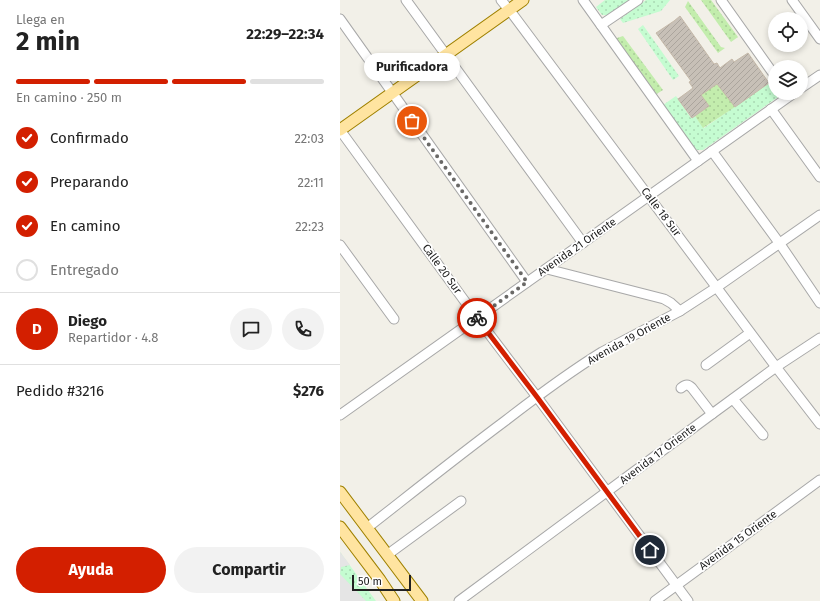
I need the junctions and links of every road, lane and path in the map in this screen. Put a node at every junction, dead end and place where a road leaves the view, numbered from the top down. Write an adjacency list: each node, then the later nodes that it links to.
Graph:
1 (406, 0): 12 (street)
2 (501, 0): 8 (street, Calle 18 Sur)
3 (523, 0): 8 (main road)
4 (583, 0): 10 (street)
5 (638, 0): 10 (street)
6 (721, 0): 13 (street)
7 (792, 0): 11 (street)
8 (509, 10): 12 (main road); 23 (street, Calle 18 Sur)
9 (340, 19): 16 (street)
10 (601, 25): 21 (street)
11 (820, 39)
12 (446, 55): 16 (main road); 25 (street)
13 (768, 66)
14 (820, 74): 15 (street)
15 (808, 83)
16 (393, 93): 19 (main road); 29 (street)
17 (782, 100): 18 (street, Avenida 21 Oriente)
18 (771, 109): 20 (street, Avenida 21 Oriente); 22 (street)
19 (340, 130): 33 (street, Calle 20 Sur)
20 (712, 151): 21 (street, Avenida 21 Oriente); 26 (street)
21 (698, 161): 23 (street, Avenida 21 Oriente)
22 (820, 177)
23 (648, 196): 25 (street, Avenida 21 Oriente); 30 (street, Calle 18 Sur)
24 (820, 215): 26 (street, Avenida 19 Oriente)
25 (582, 243): 28 (street, Avenida 21 Oriente)
26 (780, 244): 30 (street, Avenida 19 Oriente); 31 (street)
27 (340, 245): 34 (street)
28 (547, 268): 29 (street, Avenida 21 Oriente); 32 (street)
29 (527, 282): 33 (street, Avenida 21 Oriente)
30 (717, 287): 32 (street, Avenida 19 Oriente); 35 (street, Calle 18 Sur)
31 (820, 303)
32 (680, 311): 40 (street, Avenida 19 Oriente)
33 (477, 318): 40 (street, Calle 20 Sur); 43 (street, Avenida 21 Oriente)
34 (394, 319)
35 (750, 333): 37 (street); 38 (street, Calle 18 Sur)
36 (820, 338): 38 (street, Avenida 17 Oriente)
37 (706, 365)
38 (776, 367): 41 (street, Avenida 17 Oriente); 44 (street, Calle 18 Sur)
39 (681, 388): 42 (street)
40 (537, 397): 48 (street, Calle 20 Sur); 51 (street, Avenida 19 Oriente)
41 (733, 399): 42 (street, Avenida 17 Oriente); 45 (street)
42 (712, 414): 48 (street, Avenida 17 Oriente)
43 (340, 415)
44 (820, 424)
45 (763, 435)
46 (820, 480): 53 (street, Avenida 15 Oriente)
47 (340, 492): 51 (main road)
48 (607, 492): 53 (street, Calle 20 Sur); 56 (street, Avenida 17 Oriente)
49 (461, 501): 52 (street)
50 (340, 527): 54 (main road)
51 (367, 528): 52 (main road)
52 (387, 555): 55 (main road)
53 (676, 586): 57 (street, Avenida 15 Oriente); 58 (street, Calle 20 Sur)
54 (394, 601)
55 (422, 601)
56 (459, 601)
57 (655, 601)
58 (688, 601)

